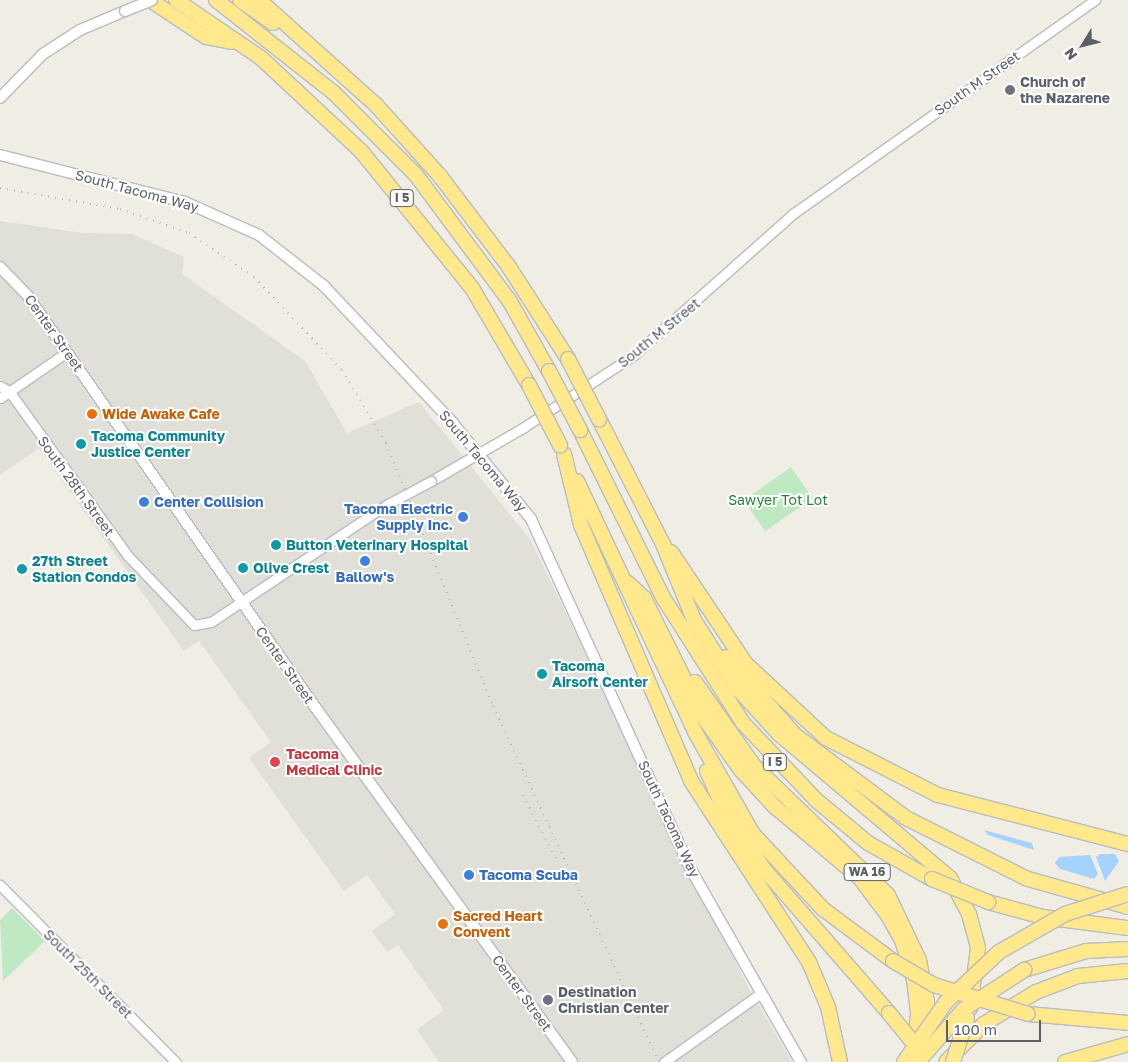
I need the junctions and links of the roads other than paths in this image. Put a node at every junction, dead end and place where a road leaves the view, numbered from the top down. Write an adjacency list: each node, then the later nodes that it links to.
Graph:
1 (151, 0): 7 (highway); 9 (main road, bridge)
2 (176, 0): 7 (highway, I 5)
3 (216, 0): 20 (highway, I 5, bridge)
4 (240, 0): 8 (highway)
5 (259, 0): 8 (highway)
6 (1095, 0): 17 (street, South M Street)
7 (238, 43): 16 (highway, I 5, bridge)
8 (334, 67): 18 (highway, bridge)
9 (0, 98)
10 (0, 155): 17 (main road, South Tacoma Way)
11 (0, 267): 12 (main road, Center Street)
12 (67, 352): 14 (street); 22 (main road, Center Street)
13 (0, 386): 14 (street, South 28th Street)
14 (9, 391): 15 (street); 23 (street, South 28th Street)
15 (0, 398)
16 (562, 449): 19 (highway, I 5); 39 (highway)
17 (480, 454): 22 (street, South M Street, bridge); 32 (main road, South Tacoma Way)
18 (663, 544): 21 (highway); 25 (highway)
19 (622, 577): 24 (highway, I 5); 41 (highway)
20 (664, 599): 29 (highway, I 5, bridge); 43 (highway, WA 16)
21 (688, 600): 28 (highway); 46 (highway, bridge)
22 (241, 601): 23 (street, South M Street); 36 (main road, Center Street)
23 (197, 626)
24 (695, 732): 33 (highway, I 5, bridge); 44 (highway, bridge)
25 (1128, 844)
26 (0, 886): 35 (street, South 25th Street)
27 (1128, 894): 40 (highway, bridge)
28 (1128, 908)
29 (1128, 928)
30 (1128, 949): 42 (highway, bridge)
31 (1128, 971): 45 (highway)
32 (761, 992): 37 (street); 38 (main road, South Tacoma Way)
33 (1128, 1023)
34 (1128, 1044): 47 (highway)
35 (176, 1062)
36 (572, 1062)
37 (664, 1062)
38 (801, 1062)
39 (840, 1062)
40 (904, 1062)
41 (912, 1062)
42 (918, 1062)
43 (922, 1062)
44 (929, 1062)
45 (946, 1062)
46 (952, 1062)
47 (1065, 1062)

